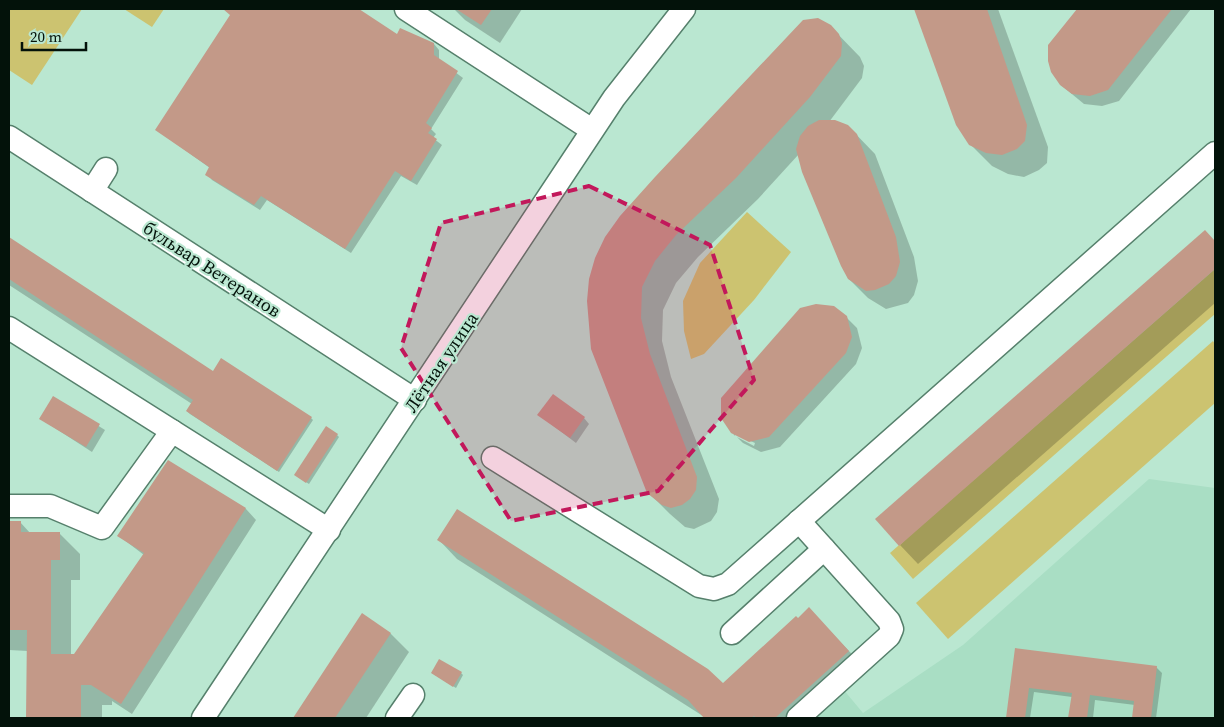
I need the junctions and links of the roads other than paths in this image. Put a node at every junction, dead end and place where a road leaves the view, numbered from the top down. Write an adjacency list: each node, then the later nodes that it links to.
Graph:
1 (406, 9): 3 (street)
2 (684, 9): 3 (street, Лётная улица)
3 (592, 130): 9 (street, Лётная улица)
4 (9, 137): 7 (street, бульвар Ветеранов)
5 (1215, 154): 13 (street)
6 (106, 169): 7 (street)
7 (92, 191): 9 (street, бульвар Ветеранов)
8 (9, 328): 10 (street)
9 (415, 400): 14 (street, Лётная улица)
10 (172, 431): 12 (street); 14 (street)
11 (493, 458): 13 (street)
12 (9, 506)
13 (799, 521): 15 (street)
14 (329, 530): 18 (street, Лётная улица)
15 (824, 549): 16 (street); 20 (street)
16 (732, 634)
17 (413, 695): 19 (street)
18 (203, 718)
19 (397, 718)
20 (798, 718)

